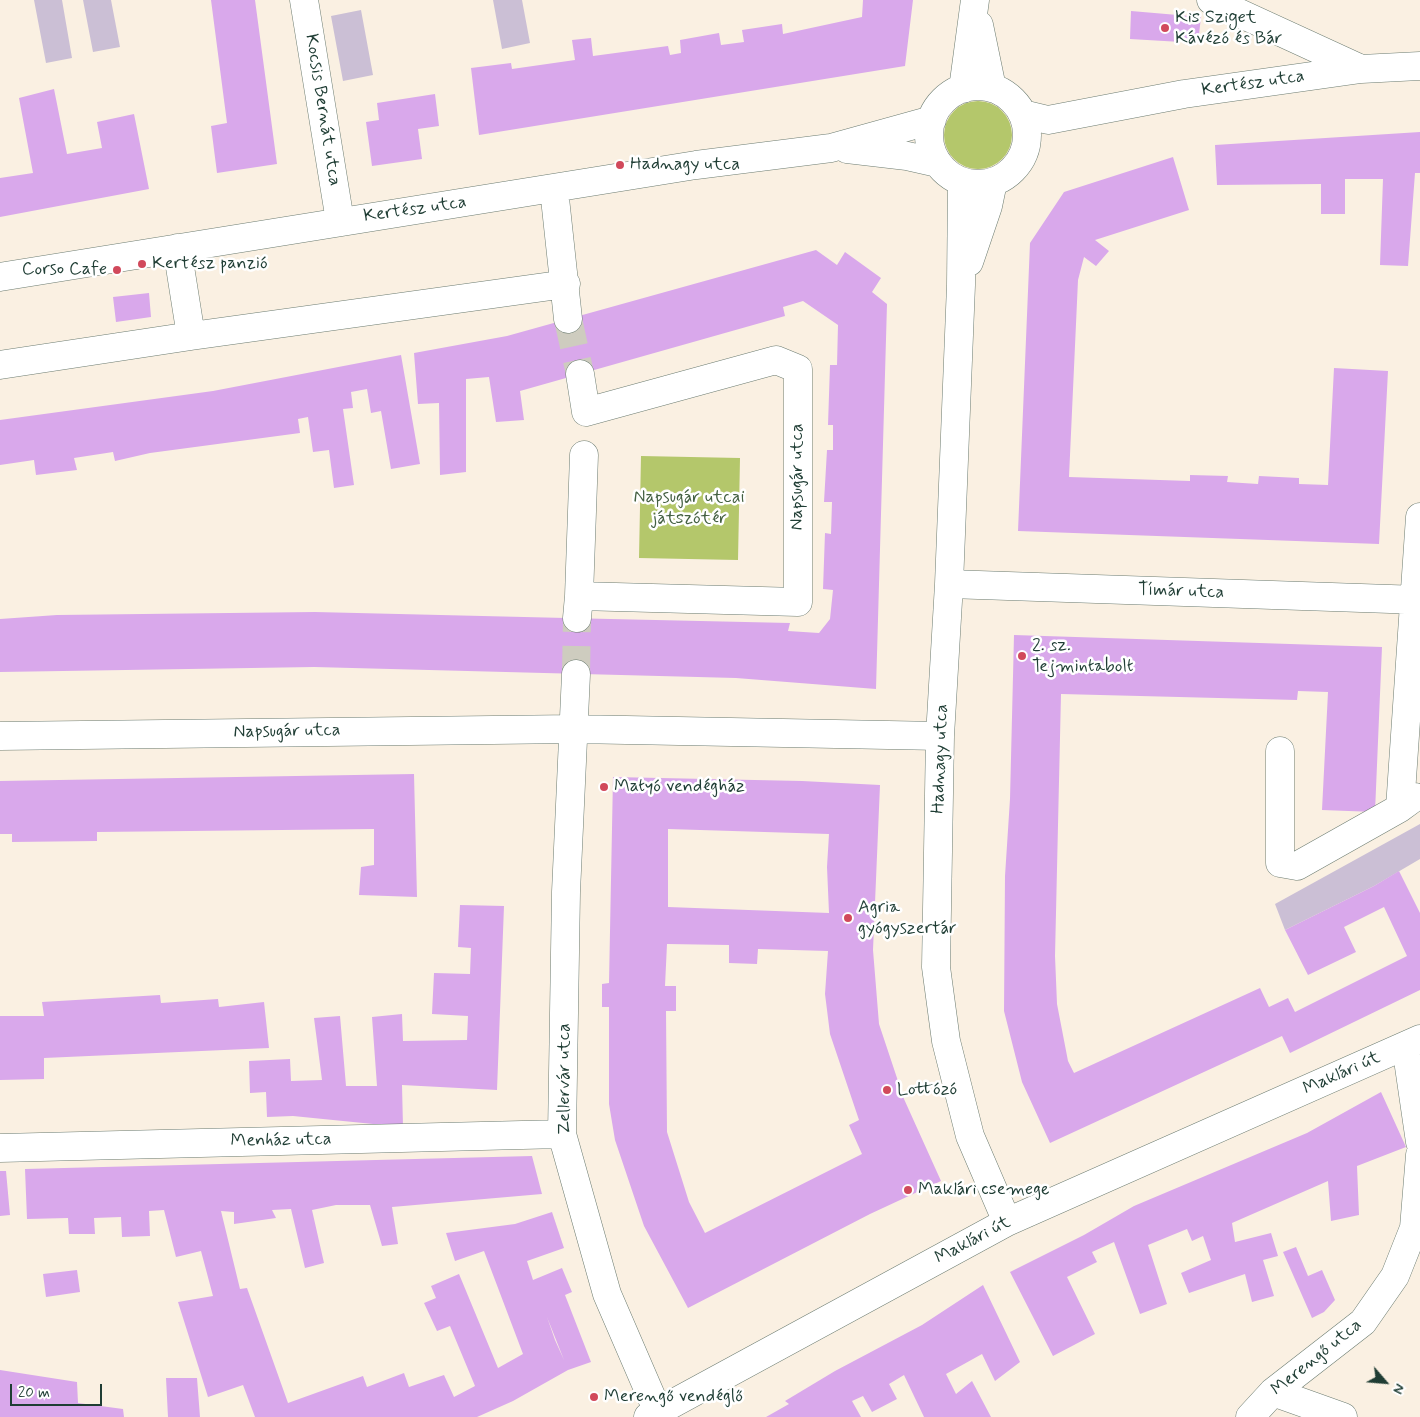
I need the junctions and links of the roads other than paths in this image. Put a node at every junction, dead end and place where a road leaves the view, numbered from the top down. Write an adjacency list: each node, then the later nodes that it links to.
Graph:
1 (304, 0): 17 (street, Kocsis Bernát utca)
2 (1211, 0): 5 (street)
3 (975, 1): 6 (street); 7 (street)
4 (1420, 66): 5 (street, Kertész utca)
5 (1361, 69): 8 (street, Kertész utca)
6 (992, 88): 7 (street); 9 (street)
7 (963, 89): 10 (street)
8 (1088, 113): 9 (street, Kertész utca); 12 (street, Kertész utca)
9 (1022, 114): 12 (street)
10 (932, 120): 11 (street, Kertész utca); 13 (street)
11 (830, 148): 13 (street, Kertész utca); 16 (street, Kertész utca)
12 (1025, 150): 15 (street)
13 (938, 163): 14 (street)
14 (962, 182): 15 (street); 21 (street, Hadnagy utca)
15 (993, 182): 21 (street, Hadnagy utca)
16 (554, 189): 17 (street, Kertész utca); 20 (street)
17 (340, 221): 18 (street, Kertész utca)
18 (177, 248): 19 (street, Kertész utca); 23 (street)
19 (0, 277)
20 (566, 284): 22 (street); 23 (street)
21 (961, 285): 28 (street, Hadnagy utca)
22 (568, 319)
23 (191, 336): 24 (street)
24 (0, 365)
25 (580, 374): 26 (street, Napsugár utca)
26 (584, 455)
27 (1420, 517): 29 (street)
28 (949, 584): 29 (street, Tímár utca); 33 (street, Hadnagy utca)
29 (1416, 600): 35 (street)
30 (576, 674): 31 (street)
31 (574, 729): 32 (street, Napsugár utca); 33 (street, Napsugár utca); 37 (street, Zellervár utca)
32 (0, 736)
33 (940, 736): 41 (street, Hadnagy utca)
34 (1280, 751): 35 (street)
35 (1410, 801)
36 (1413, 1043): 38 (street); 41 (street, Maklári út)
37 (562, 1134): 39 (street, Menház utca); 43 (street, Zellervár utca)
38 (1420, 1142)
39 (0, 1148)
40 (1420, 1155): 42 (street, Merengő utca)
41 (1007, 1222): 43 (street, Maklári út)
42 (1272, 1392): 44 (street, Merengő utca); 45 (street)
43 (653, 1415)
44 (1250, 1417)
45 (1343, 1417)

